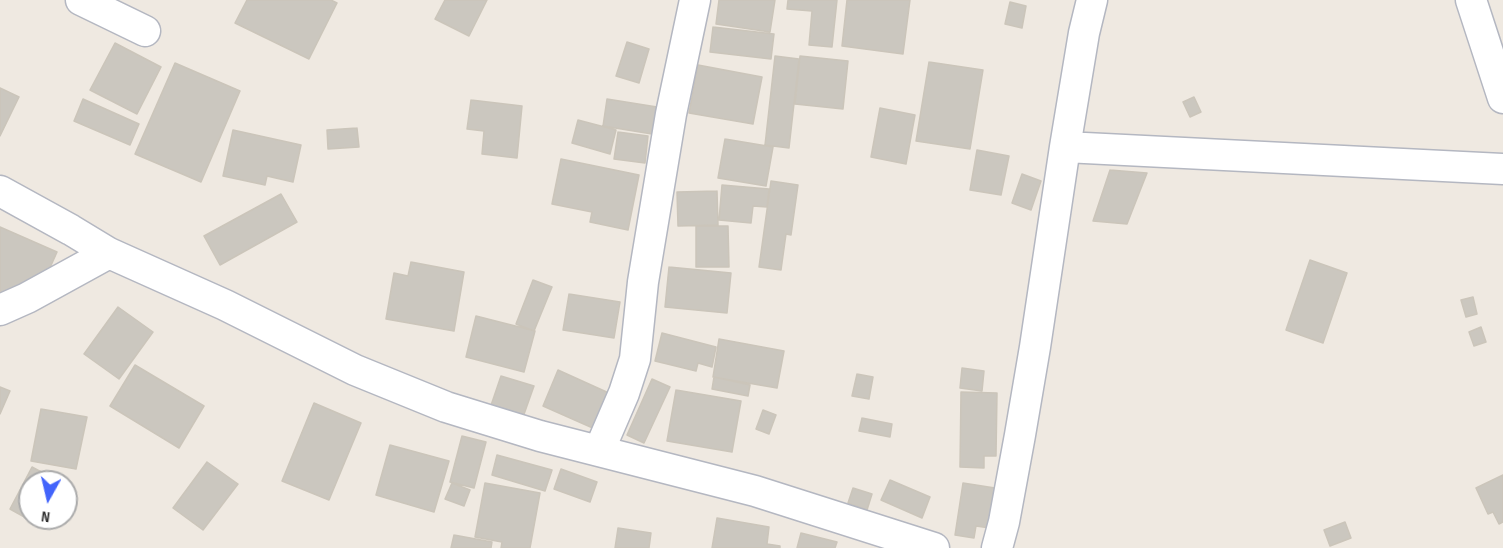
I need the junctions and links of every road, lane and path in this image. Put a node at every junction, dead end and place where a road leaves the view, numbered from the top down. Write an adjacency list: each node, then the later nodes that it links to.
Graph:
1 (81, 0): 5 (street)
2 (695, 0): 12 (street)
3 (1092, 0): 7 (street)
4 (1471, 0): 6 (street)
5 (145, 31)
6 (1503, 98)
7 (1065, 147): 8 (street); 14 (street)
8 (1503, 169)
9 (0, 191): 10 (street)
10 (109, 253): 11 (street); 12 (street)
11 (0, 310)
12 (599, 451): 13 (street)
13 (934, 548)
14 (997, 548)

